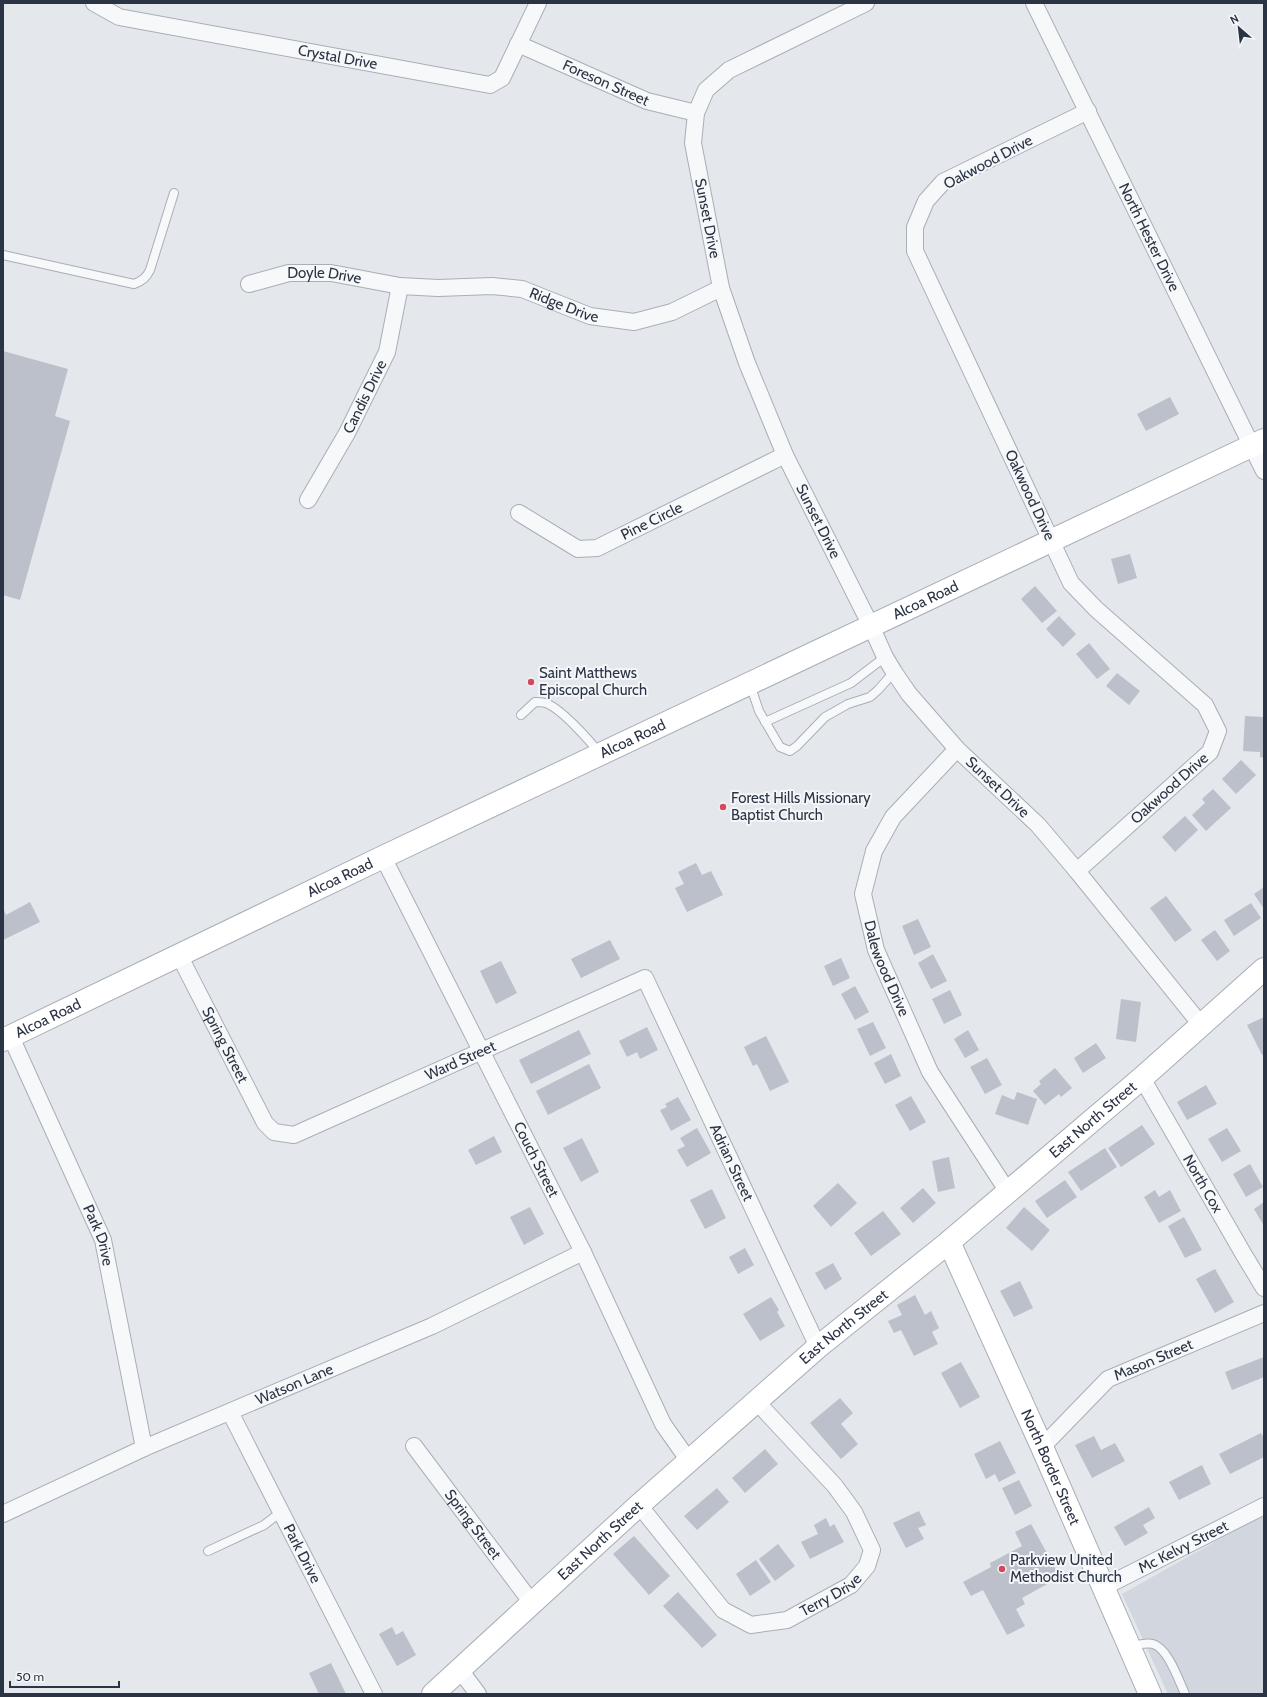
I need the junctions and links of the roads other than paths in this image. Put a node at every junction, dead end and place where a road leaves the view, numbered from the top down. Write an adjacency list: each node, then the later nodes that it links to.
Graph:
1 (94, 3): 5 (street, Crystal Drive)
2 (538, 3): 5 (street, Crystal Drive)
3 (866, 3): 7 (street, Sunset Drive)
4 (1034, 3): 6 (street, North Hester Drive)
5 (518, 44): 7 (street, Foreson Street)
6 (1088, 111): 13 (street, North Hester Drive); 18 (street, Oakwood Drive)
7 (696, 113): 12 (street, Sunset Drive)
8 (174, 194): 9 (lane)
9 (3, 255)
10 (249, 284): 11 (street, Doyle Drive)
11 (400, 286): 12 (street, Ridge Drive); 16 (street, Candis Drive)
12 (721, 288): 14 (street, Sunset Drive)
13 (1258, 443): 15 (street, North Hester Drive); 18 (street, Alcoa Road)
14 (785, 455): 17 (street, Pine Circle); 19 (street, Sunset Drive)
15 (1264, 471)
16 (308, 500)
17 (519, 513)
18 (1052, 539): 19 (street, Alcoa Road); 28 (street, Oakwood Drive)
19 (871, 626): 20 (street, Sunset Drive); 22 (street, Alcoa Road)
20 (885, 657): 21 (street, Sunset Drive); 24 (lane)
21 (894, 672): 24 (lane); 25 (street, Sunset Drive)
22 (749, 684): 24 (lane); 26 (street, Alcoa Road)
23 (521, 716): 26 (lane)
24 (765, 722)
25 (957, 749): 28 (street, Sunset Drive); 37 (street, Dalewood Drive)
26 (600, 754): 27 (street, Alcoa Road)
27 (383, 857): 29 (street, Alcoa Road); 34 (street, Couch Street)
28 (1077, 871): 32 (street, Sunset Drive)
29 (179, 955): 33 (street, Alcoa Road); 36 (street, Spring Street)
30 (1264, 969): 32 (street, East North Street)
31 (645, 978): 34 (street, Ward Street); 42 (street, Adrian Street)
32 (1202, 1026): 35 (street, East North Street)
33 (7, 1039): 47 (street, Park Drive)
34 (481, 1051): 36 (street, Ward Street); 39 (street, Couch Street)
35 (1142, 1078): 37 (street, East North Street); 40 (street, North Cox)
36 (274, 1132)
37 (1008, 1192): 38 (street, East North Street)
38 (949, 1242): 42 (street, East North Street); 46 (street, North Border Street)
39 (583, 1252): 44 (street, Watson Lane); 48 (street, Couch Street)
40 (1264, 1288)
41 (1264, 1313): 46 (street, Mason Street)
42 (818, 1347): 43 (street, East North Street)
43 (757, 1402): 48 (street, East North Street); 49 (street, Terry Drive)
44 (230, 1412): 47 (street, Watson Lane); 51 (street, Park Drive)
45 (414, 1446): 55 (street, Spring Street)
46 (1042, 1446): 54 (street, North Border Street)
47 (144, 1448): 52 (street, Watson Lane)
48 (689, 1461): 49 (street, East North Street)
49 (639, 1505): 55 (street, East North Street)
50 (1264, 1506): 54 (street, Mc Kelvy Street)
51 (281, 1512): 53 (lane); 58 (street, Park Drive)
52 (3, 1514)
53 (208, 1551)
54 (1102, 1588): 56 (street, North Border Street)
55 (532, 1603): 57 (street, East North Street)
56 (1129, 1647): 61 (street, North Border Street); 62 (lane)
57 (460, 1670): 59 (street, East North Street); 60 (street)
58 (374, 1694)
59 (433, 1694)
60 (478, 1694)
61 (1150, 1694)
62 (1185, 1694)

